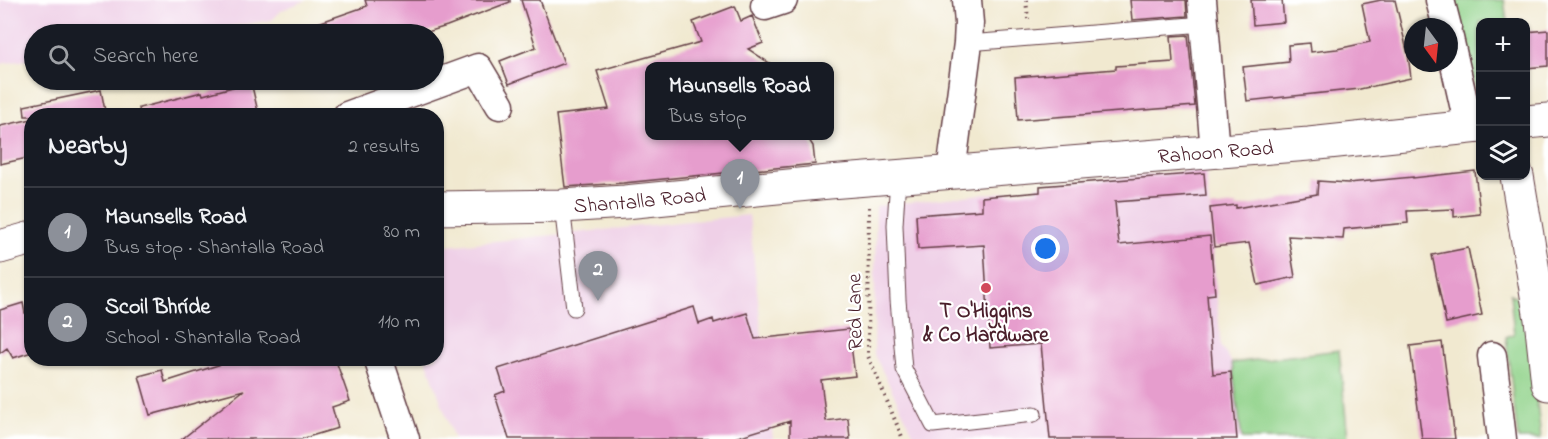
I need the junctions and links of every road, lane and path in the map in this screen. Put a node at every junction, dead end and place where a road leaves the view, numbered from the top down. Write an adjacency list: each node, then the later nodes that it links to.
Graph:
1 (967, 0): 5 (street)
2 (1440, 0): 4 (street)
3 (1203, 12): 5 (lane); 14 (street)
4 (1445, 18)
5 (968, 43): 15 (street)
6 (1458, 69): 13 (street)
7 (444, 81): 9 (street)
8 (420, 90): 10 (street)
9 (500, 105)
10 (373, 108)
11 (1548, 120): 12 (street)
12 (1530, 122)
13 (1475, 127): 14 (street, Rahoon Road)
14 (1215, 151): 15 (street, Rahoon Road)
15 (951, 172): 16 (street, Shantalla Road)
16 (884, 177): 18 (street, Shantalla Road); 26 (lane); 28 (path, Red Lane)
17 (1518, 180): 25 (street)
18 (562, 206): 19 (street, Shantalla Road); 22 (lane)
19 (444, 208)
20 (24, 240): 21 (street)
21 (0, 247)
22 (574, 308)
23 (1492, 356): 29 (street)
24 (381, 366): 27 (street)
25 (1548, 384)
26 (1034, 414)
27 (405, 439)
28 (903, 439)
29 (1502, 439)

